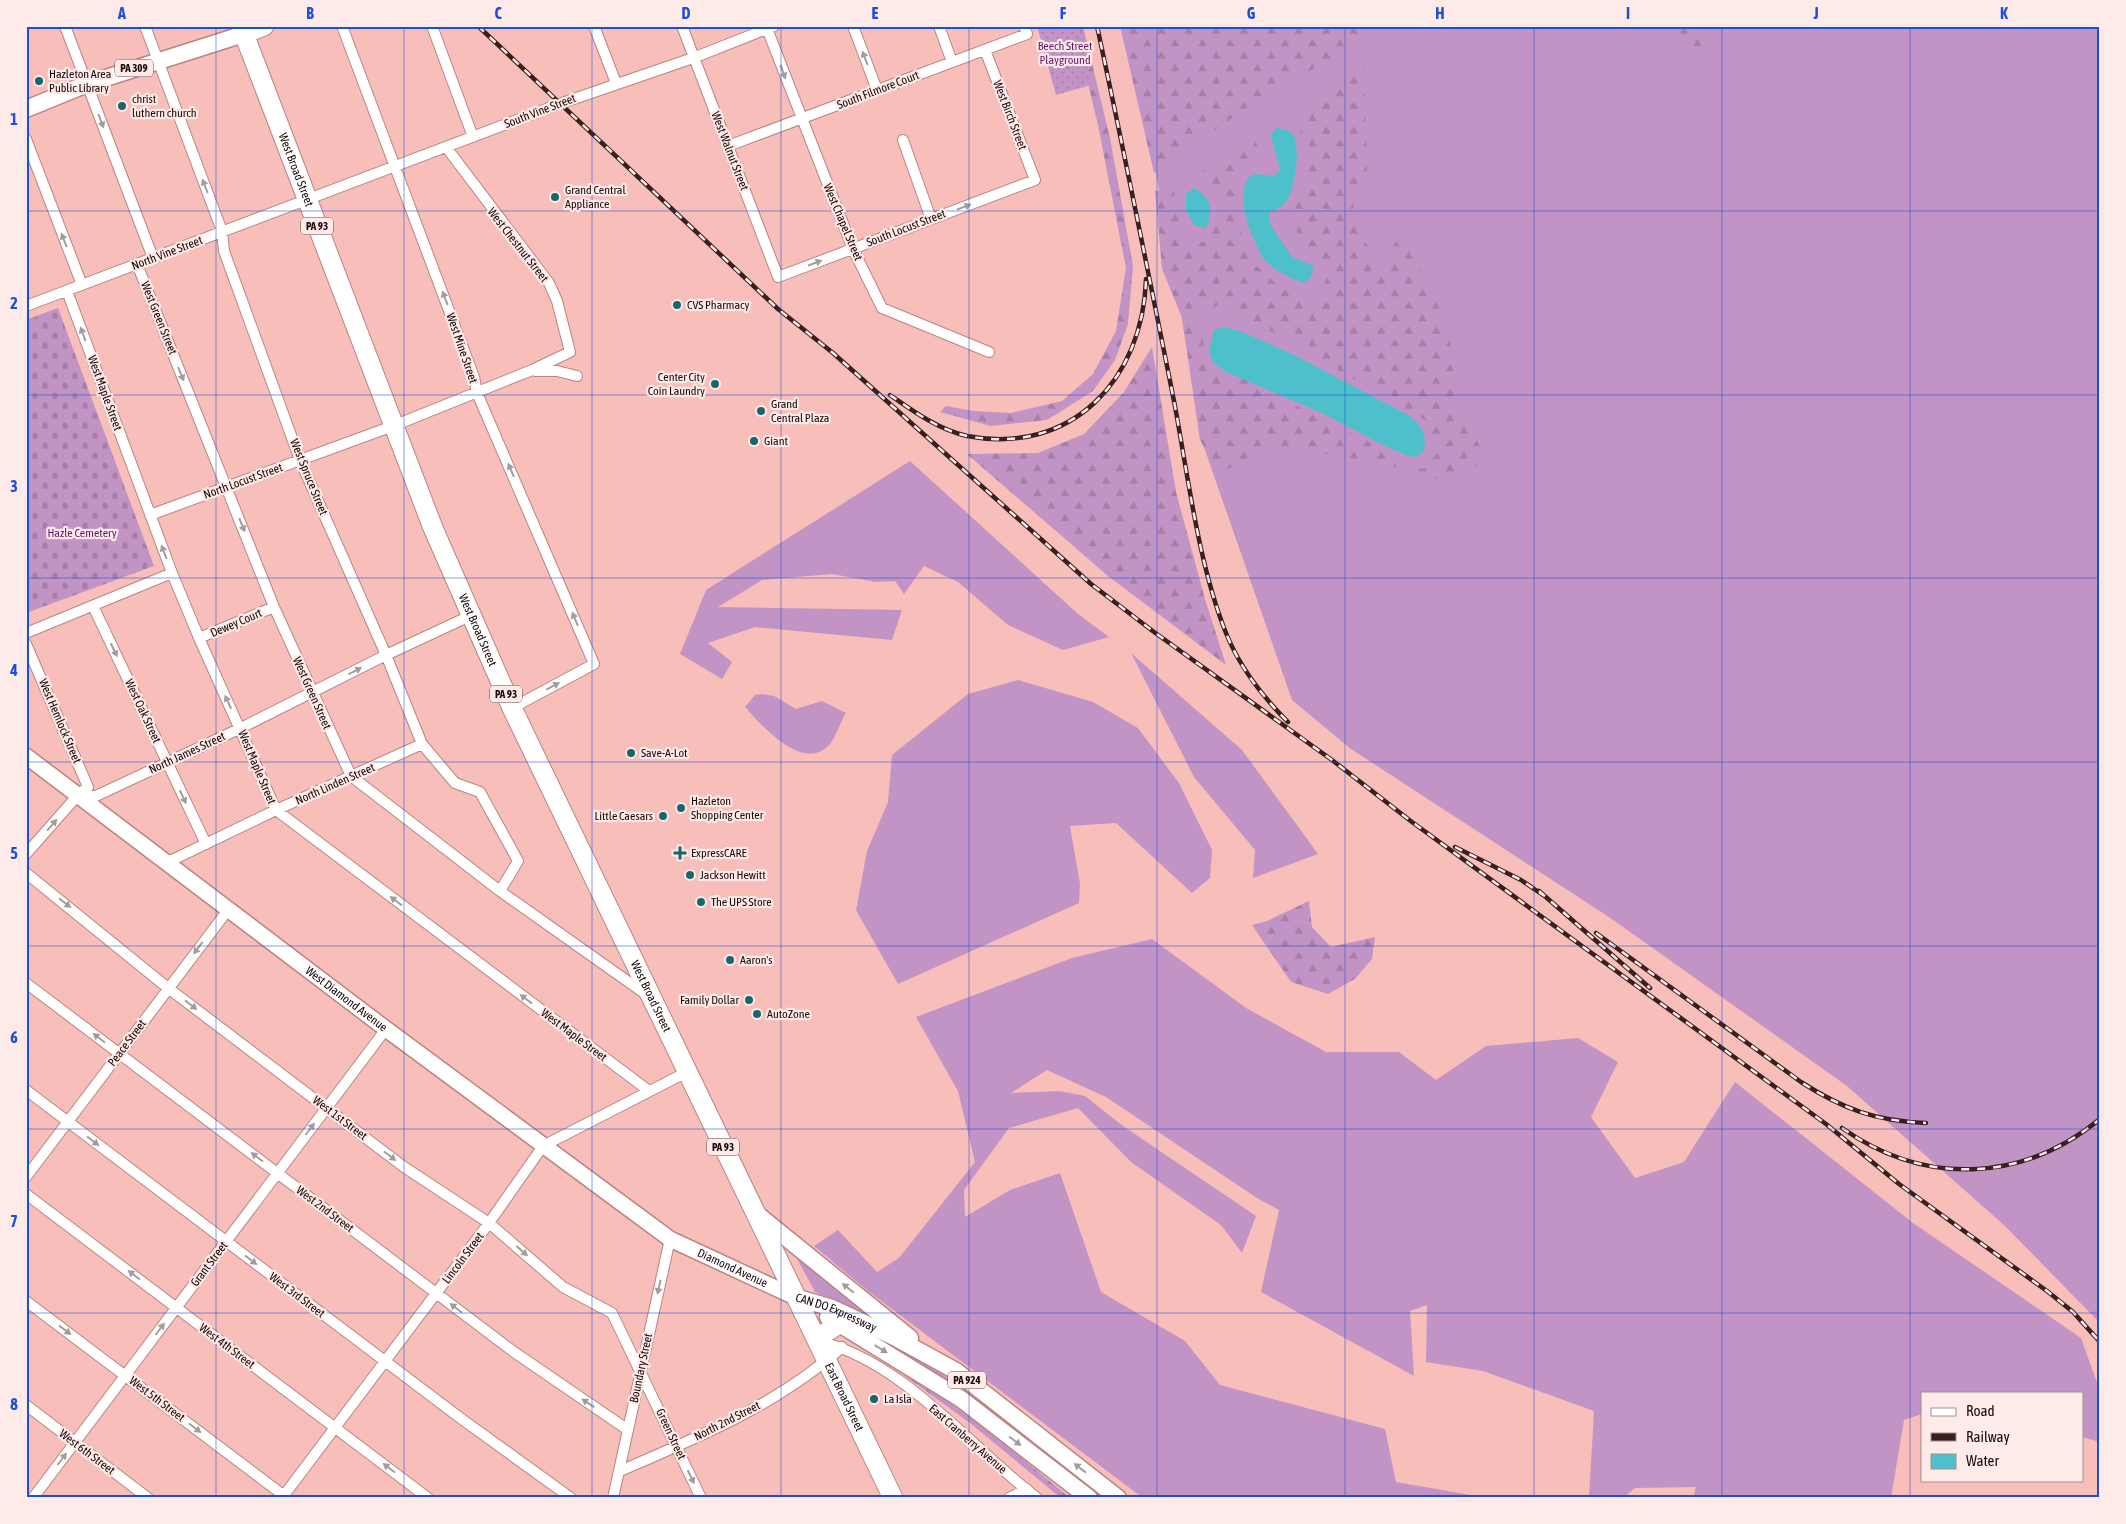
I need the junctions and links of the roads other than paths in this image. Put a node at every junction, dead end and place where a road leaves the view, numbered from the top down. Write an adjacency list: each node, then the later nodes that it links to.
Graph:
1 (65, 26): 18 (street)
2 (145, 26): 15 (street, West Spruce Street)
3 (264, 26): 11 (highway, PA 309)
4 (342, 26): 27 (street, West Mine Street)
5 (432, 26): 22 (street)
6 (594, 26): 17 (street)
7 (682, 26): 14 (street, West Walnut Street)
8 (853, 26): 19 (street, one-way to 8)
9 (939, 26): 16 (street)
10 (769, 27): 14 (street, South Vine Street); 21 (street, West Chapel Street, one-way to 21)
11 (243, 30): 15 (main road, PA 309); 29 (highway, West Broad Street / PA 93)
12 (1025, 30): 13 (street, South Filmore Court)
13 (986, 50): 16 (street, South Filmore Court); 28 (street, West Birch Street)
14 (693, 58): 17 (street, South Vine Street); 25 (street, West Walnut Street)
15 (158, 61): 18 (main road, PA 309); 31 (street, West Spruce Street, one-way to 15)
16 (952, 62): 19 (street, South Filmore Court)
17 (616, 83): 22 (street, South Vine Street)
18 (87, 84): 20 (main road, PA 309); 33 (street, one-way to 33)
19 (877, 90): 21 (street, South Filmore Court)
20 (26, 109)
21 (801, 119): 25 (street, South Filmore Court); 32 (street, West Chapel Street)
22 (473, 136): 26 (street, South Vine Street)
23 (26, 139): 36 (street, one-way to 23)
24 (903, 140): 30 (street)
25 (728, 146): 35 (street, West Walnut Street)
26 (446, 147): 27 (street, South Vine Street); 40 (street, West Chestnut Street)
27 (394, 166): 29 (street, South Vine Street); 42 (street, West Mine Street, one-way to 27)
28 (1035, 180): 30 (street, South Locust Street, one-way to 28)
29 (307, 199): 31 (street, North Vine Street); 43 (highway, West Broad Street / PA 93)
30 (931, 219): 32 (street, South Locust Street)
31 (222, 231): 33 (street, North Vine Street); 44 (street, West Spruce Street)
32 (853, 249): 35 (street, South Locust Street, one-way to 32); 39 (street, West Chapel Street)
33 (153, 258): 34 (street, North Vine Street)
34 (138, 264): 36 (street, North Vine Street); 45 (street, West Green Street, one-way to 45)
35 (778, 277)
36 (82, 285): 37 (street, North Vine Street)
37 (67, 291): 38 (street, North Vine Street); 46 (street, West Maple Street, one-way to 37)
38 (26, 306)
39 (989, 352)
40 (532, 370): 41 (street); 42 (street)
41 (577, 376)
42 (477, 393): 43 (street); 56 (street, West Mine Street, one-way to 42)
43 (393, 426): 44 (street, North Locust Street); 50 (highway, West Broad Street / PA 93)
44 (300, 460): 45 (street, North Locust Street); 54 (street, West Spruce Street)
45 (227, 487): 46 (street, North Locust Street); 49 (street, West Green Street, one-way to 49)
46 (150, 515): 47 (street, West Maple Street, one-way to 46)
47 (172, 573): 48 (street); 52 (street, West Maple Street)
48 (94, 606): 51 (street); 60 (street, West Oak Street, one-way to 60)
49 (274, 607): 52 (street, Dewey Court); 55 (street, West Green Street)
50 (472, 615): 54 (street, North James Street); 56 (highway, West Broad Street / PA 93)
51 (26, 633)
52 (199, 638): 57 (street, West Maple Street, one-way to 52)
53 (26, 644): 62 (street, West Hemlock Street)
54 (386, 655): 55 (street, North James Street, one-way to 54); 58 (street, West Spruce Street)
55 (311, 692): 57 (street, North James Street); 61 (street, West Green Street)
56 (512, 708): 72 (highway, West Broad Street / PA 93)
57 (241, 728): 60 (street, North James Street); 63 (street, West Maple Street)
58 (422, 744): 61 (street, North Linden Street); 68 (street, West Spruce Street)
59 (26, 756): 62 (street, West Diamond Avenue)
60 (167, 762): 62 (street, North James Street); 64 (street, West Oak Street, one-way to 64)
61 (351, 776): 63 (street, North Linden Street); 68 (street, West Green Street)
62 (78, 795): 65 (street, one-way to 62); 66 (street, West Diamond Avenue)
63 (276, 810): 64 (street, North Linden Street); 77 (street, West Maple Street, one-way to 63)
64 (206, 844): 66 (street, North Linden Street)
65 (26, 854)
66 (166, 863): 69 (street, West Diamond Avenue)
67 (26, 873): 71 (street, West 1st Street, one-way to 71)
68 (500, 891): 72 (street, West Green Street)
69 (228, 910): 71 (street, Peace Street, one-way to 71); 73 (street, West Diamond Avenue)
70 (26, 983): 74 (street, West 2nd Street, one-way to 70)
71 (168, 988): 74 (street, Peace Street); 78 (street, West 1st Street, one-way to 78)
72 (649, 997): 75 (highway, West Broad Street / PA 93)
73 (386, 1029): 78 (street, Grant Street); 80 (street, West Diamond Avenue)
74 (119, 1054): 79 (street, Peace Street); 81 (street, West 2nd Street, one-way to 74)
75 (687, 1072): 77 (street, Lincoln Street); 84 (highway, West Broad Street / PA 93)
76 (26, 1090): 79 (street, West 3rd Street)
77 (649, 1091): 80 (street, Lincoln Street)
78 (326, 1108): 81 (street, Grant Street, one-way to 78); 85 (street, West 1st Street, one-way to 85)
79 (68, 1122): 82 (street, Peace Street); 87 (street, West 3rd Street, one-way to 87)
80 (543, 1146): 85 (street, Lincoln Street); 86 (street, West Diamond Avenue)
81 (277, 1173): 87 (street, Grant Street); 88 (street, West 2nd Street)
82 (26, 1177)
83 (26, 1194): 91 (street, West 4th Street, one-way to 83)
84 (758, 1215): 89 (highway, West Broad Street / PA 93); 98 (main road, one-way to 84)
85 (489, 1223): 88 (street, Lincoln Street); 97 (street, West 1st Street, one-way to 97)
86 (670, 1239): 89 (street, Diamond Avenue); 97 (street, Boundary Street, one-way to 97)
87 (226, 1241): 91 (street, Grant Street); 96 (street, West 3rd Street, one-way to 96)
88 (436, 1293): 96 (street, Lincoln Street); 102 (street, West 2nd Street, one-way to 88)
89 (795, 1298): 92 (main road, CAN DO Expressway); 93 (highway, East Broad Street / PA 93); 98 (main road, CAN DO Expressway / PA 924)
90 (26, 1300): 99 (street, West 5th Street, one-way to 99)
91 (176, 1307): 99 (street, Grant Street, one-way to 91); 101 (street, West 4th Street)
92 (839, 1324): 93 (highway); 117 (main road, CAN DO Expressway / PA 924, one-way to 117)
93 (817, 1340): 94 (street, East Cranberry Avenue); 95 (highway, East Broad Street / PA 93)
94 (842, 1347): 95 (street, North 2nd Street); 106 (street, East Cranberry Avenue)
95 (827, 1360): 104 (street, North 2nd Street); 114 (highway, East Broad Street / PA 93)
96 (385, 1362): 101 (street, Lincoln Street); 111 (street, West 3rd Street)
97 (640, 1370): 102 (street, Boundary Street); 104 (street, Green Street)
98 (956, 1372): 118 (main road, CAN DO Expressway / PA 924, one-way to 98)
99 (125, 1375): 103 (street, Grant Street); 107 (street, West 5th Street, one-way to 107)
100 (26, 1405): 103 (street, West 6th Street)
101 (335, 1428): 107 (street, Lincoln Street); 110 (street, West 4th Street, one-way to 101)
102 (628, 1430): 105 (street, Boundary Street)
103 (75, 1442): 108 (street, Grant Street, one-way to 103); 109 (street, West 6th Street)
104 (677, 1447): 105 (street, North 2nd Street); 113 (street, Green Street, one-way to 113)
105 (620, 1472): 112 (street, Boundary Street)
106 (1026, 1490): 115 (street); 116 (street, East Cranberry Avenue)
107 (284, 1497)
108 (33, 1498)
109 (148, 1498)
110 (428, 1498)
111 (571, 1498)
112 (614, 1498)
113 (701, 1498)
114 (893, 1498)
115 (1009, 1498)
116 (1037, 1498)
117 (1089, 1498)
118 (1118, 1498)

